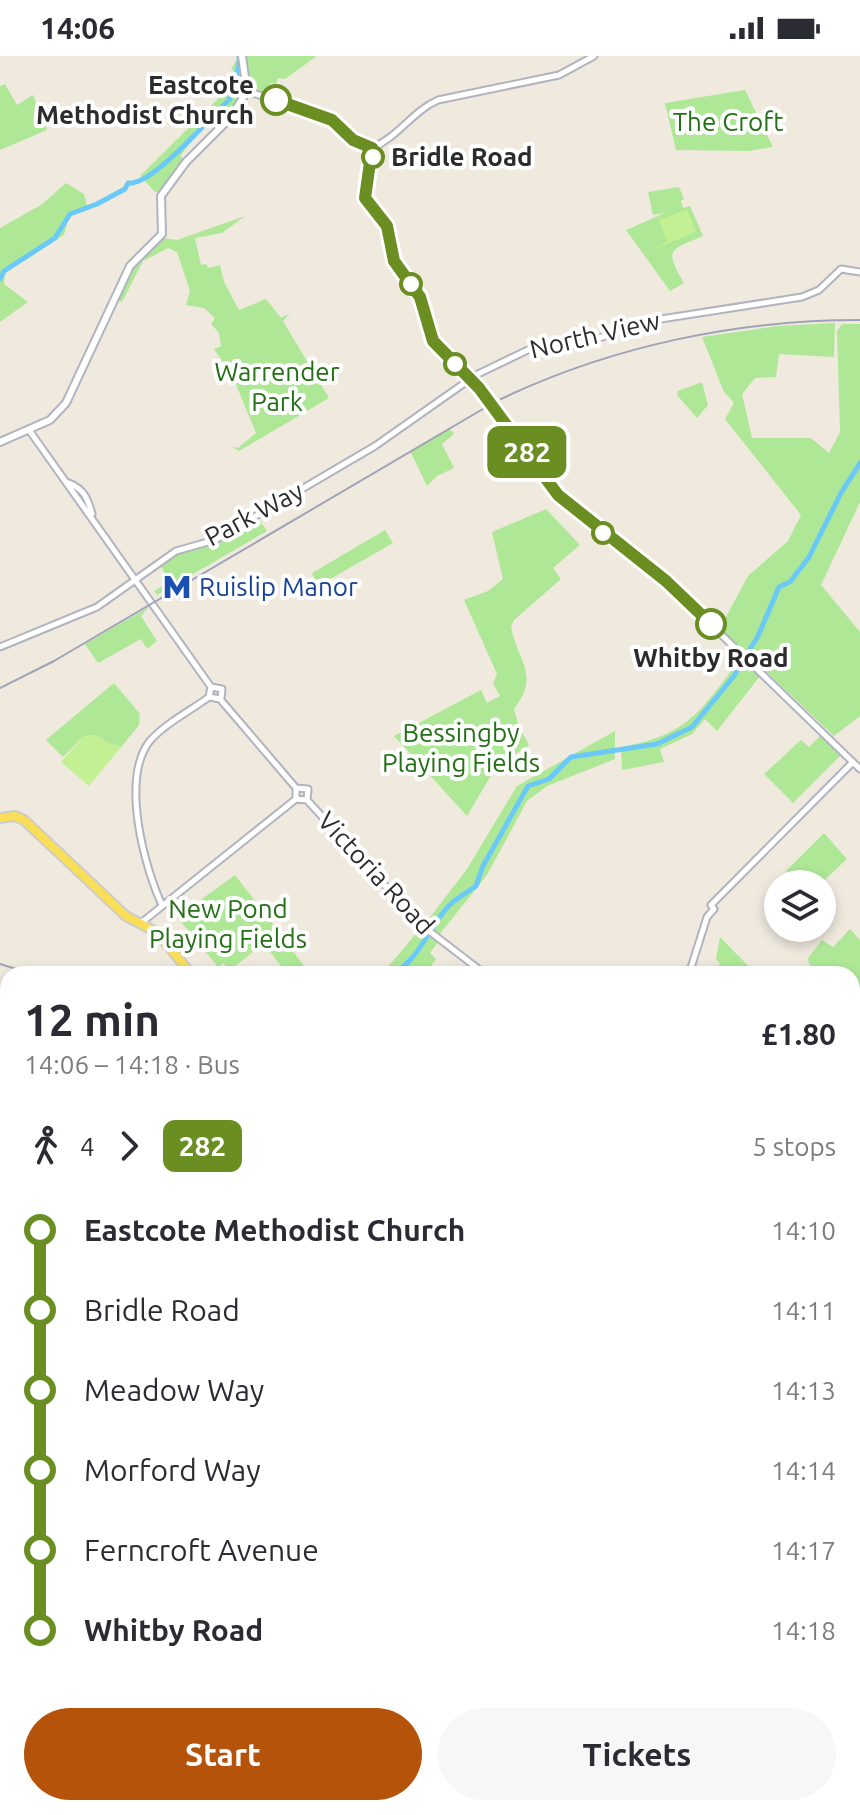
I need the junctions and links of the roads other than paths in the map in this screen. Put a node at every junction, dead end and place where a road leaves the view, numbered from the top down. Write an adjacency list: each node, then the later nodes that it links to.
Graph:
1 (242, 56): 3 (main road)
2 (594, 56): 4 (street)
3 (247, 91): 4 (street); 7 (main road)
4 (372, 152): 6 (street)
5 (860, 272): 6 (street, North View)
6 (471, 379): 9 (street, North View); 15 (street)
7 (29, 430): 8 (main road); 10 (street, Victoria Road)
8 (0, 442)
9 (372, 447): 10 (street, Park Way)
10 (137, 579): 11 (street, Park Way); 12 (street, Victoria Road)
11 (0, 647)
12 (211, 687): 13 (street); 14 (street, Victoria Road)
13 (209, 697): 14 (street); 21 (street)
14 (220, 699): 17 (street, Victoria Road)
15 (853, 762): 16 (street); 25 (street)
16 (860, 769)
17 (296, 788): 18 (street, Victoria Road); 19 (street, Victoria Road)
18 (296, 799): 19 (street, Victoria Road); 21 (street)
19 (307, 800): 24 (street, Victoria Road)
20 (0, 818): 22 (main road)
21 (162, 905): 22 (street)
22 (140, 924): 23 (main road)
23 (185, 966)
24 (474, 966)
25 (692, 966)

